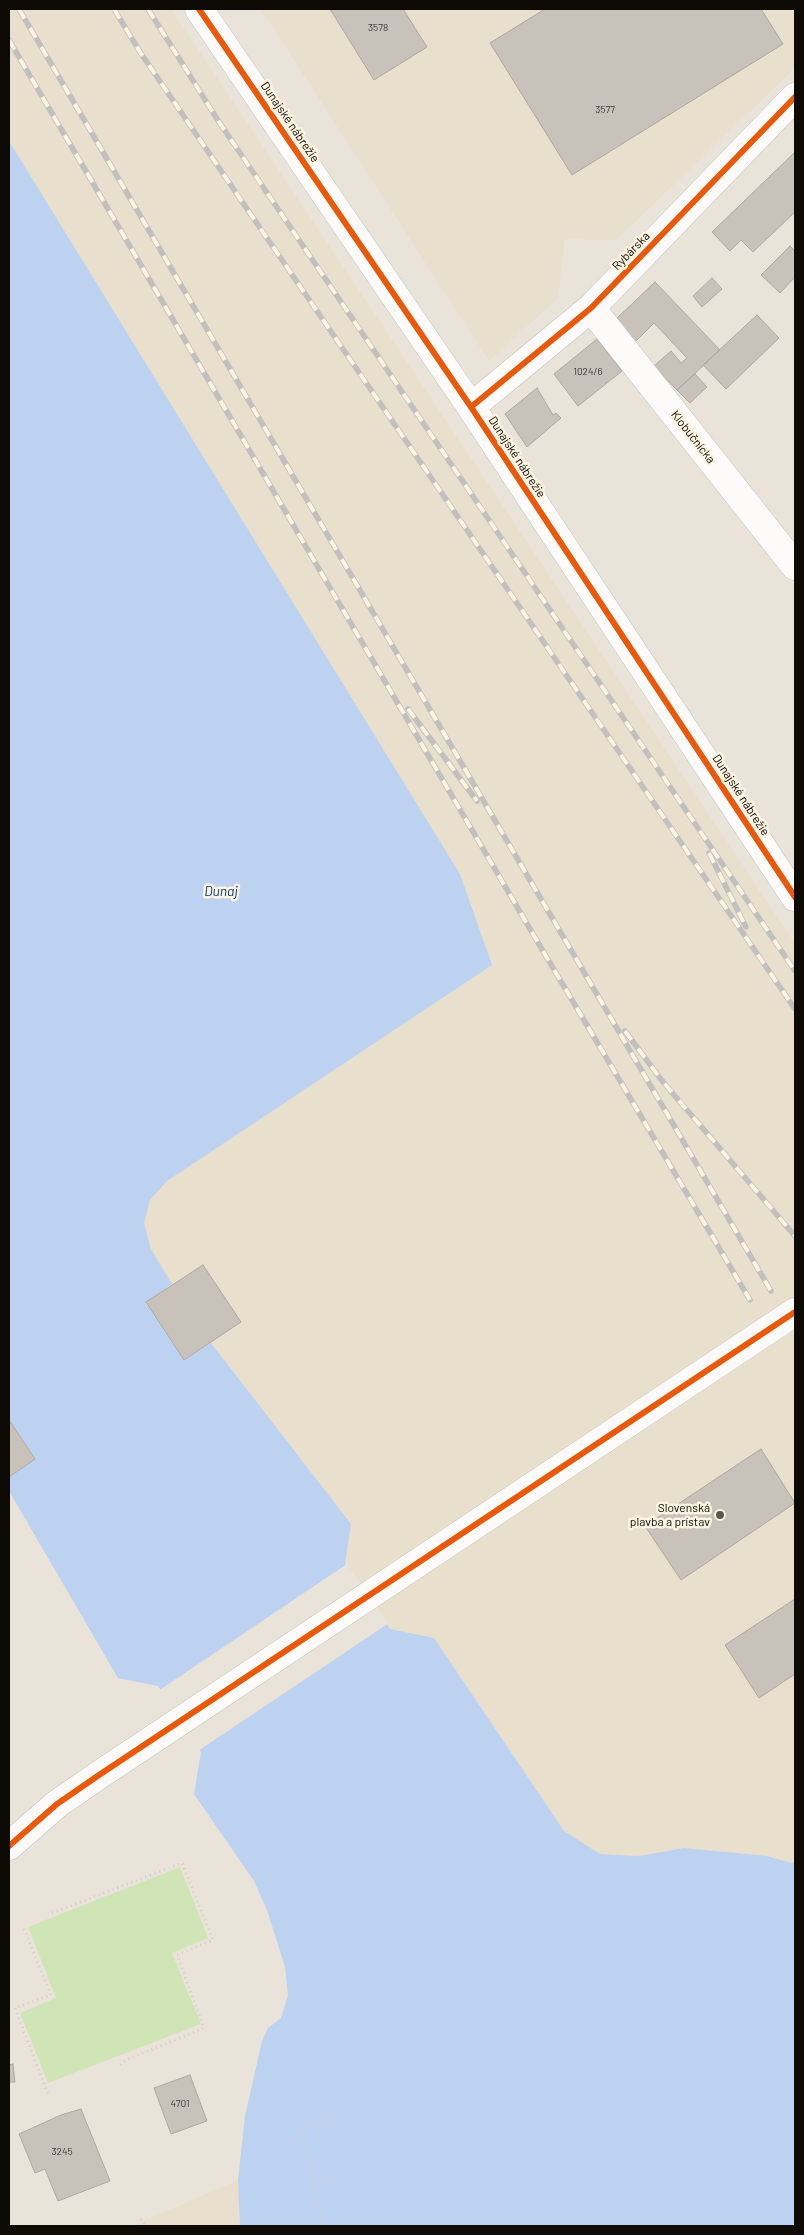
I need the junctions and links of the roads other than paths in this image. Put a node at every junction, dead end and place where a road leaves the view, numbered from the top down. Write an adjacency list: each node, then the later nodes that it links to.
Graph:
1 (199, 9): 4 (street, Dunajské nábrežie)
2 (795, 97): 3 (street, Rybárska)
3 (591, 308): 4 (street, Rybárska); 5 (street, Klobučnícka)
4 (471, 407): 6 (street, Dunajské nábrežie)
5 (795, 566)
6 (795, 897)
7 (795, 1312): 8 (street)
8 (9, 1846)

